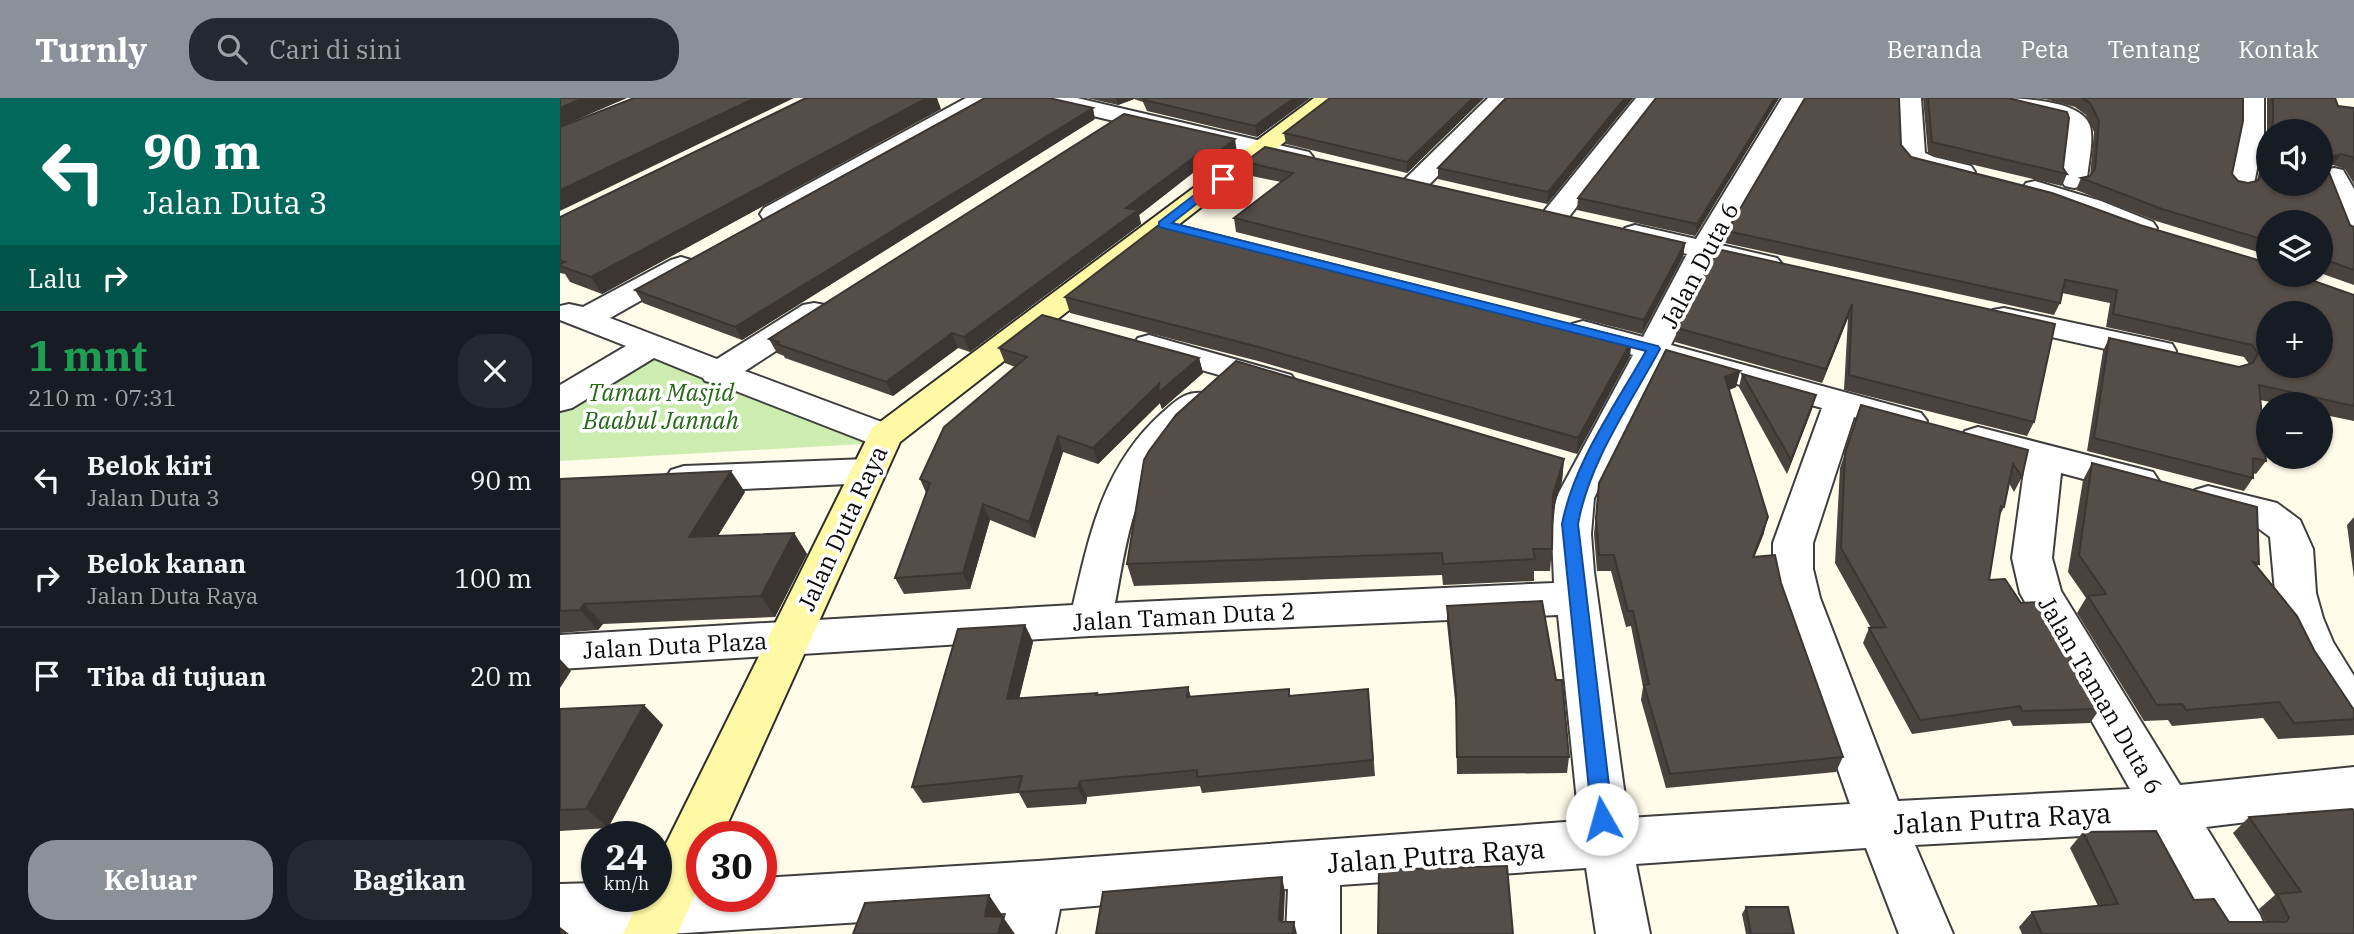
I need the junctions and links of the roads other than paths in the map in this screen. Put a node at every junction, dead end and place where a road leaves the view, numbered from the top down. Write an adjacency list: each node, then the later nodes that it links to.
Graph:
1 (927, 98): 11 (street)
2 (1046, 98): 12 (street)
3 (1150, 98): 12 (street)
4 (1329, 98): 14 (street, Jalan Duta Raya)
5 (1501, 98): 18 (street)
6 (1648, 98): 20 (street)
7 (1794, 98): 27 (street, Jalan Duta 6)
8 (1909, 98): 26 (street)
9 (1998, 98): 17 (street)
10 (2252, 98): 19 (street)
11 (975, 103): 23 (street)
12 (1122, 116): 13 (street); 14 (street)
13 (1092, 135)
14 (1262, 148): 15 (street); 21 (street, Jalan Duta Raya)
15 (1323, 163)
16 (2334, 176): 24 (street)
17 (2074, 180)
18 (1413, 184)
19 (2241, 184)
20 (1582, 222)
21 (1163, 224): 25 (street); 33 (street, Jalan Duta Raya)
22 (1609, 228): 27 (street)
23 (747, 229)
24 (2354, 230)
25 (1200, 234)
26 (2167, 236)
27 (1704, 250): 29 (street); 38 (street, Jalan Duta 6)
28 (698, 256): 32 (street)
29 (1798, 271)
30 (835, 298): 41 (street)
31 (1974, 310): 39 (street)
32 (572, 315): 37 (street)
33 (1042, 317): 35 (street); 45 (street, Jalan Duta Raya)
34 (1560, 326): 38 (street)
35 (1084, 328)
36 (1124, 339): 40 (street)
37 (652, 345): 41 (street); 43 (street)
38 (1653, 349): 44 (street); 49 (street, Jalan Duta 6)
39 (2190, 358)
40 (1232, 368): 42 (street); 50 (street)
41 (717, 374): 45 (street)
42 (1312, 391)
43 (560, 400)
44 (1841, 403): 46 (street); 56 (street)
45 (885, 436): 47 (street, Jalan Duta Raya)
46 (2044, 456): 53 (street); 55 (street, Jalan Taman Duta 6)
47 (867, 471): 48 (street); 51 (street, Jalan Duta Raya)
48 (644, 481)
49 (1577, 598): 50 (street, Jalan Taman Duta 2); 57 (street, Jalan Duta 6)
50 (1090, 620): 51 (street, Jalan Taman Duta 2)
51 (790, 639): 52 (street, Jalan Duta Plaza); 61 (street, Jalan Duta Raya)
52 (560, 652)
53 (2354, 712)
54 (2354, 789): 55 (street, Jalan Putra Raya)
55 (2166, 809): 56 (street, Jalan Putra Raya); 65 (street, Jalan Taman Duta 6)
56 (1882, 824): 57 (street, Jalan Putra Raya); 64 (street)
57 (1605, 844): 58 (street, Jalan Putra Raya); 63 (street, Jalan Duta 6)
58 (1314, 863): 60 (street, Jalan Putra Raya); 62 (street)
59 (560, 910): 61 (street, Jalan Putra Raya)
60 (1033, 910): 61 (street, Jalan Putra Raya)
61 (656, 921)
62 (1313, 934)
63 (1623, 934)
64 (1926, 934)
65 (2241, 934)

